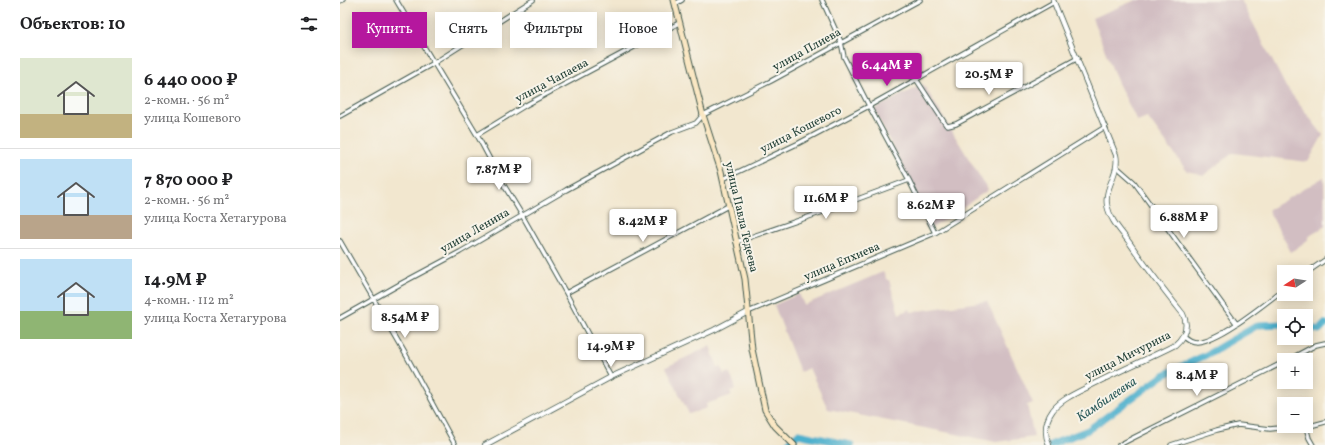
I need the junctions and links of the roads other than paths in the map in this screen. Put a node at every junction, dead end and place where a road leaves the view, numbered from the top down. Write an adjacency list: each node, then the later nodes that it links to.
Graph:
1 (343, 0): 7 (street)
2 (396, 0): 13 (street)
3 (533, 0): 13 (street)
4 (682, 0): 9 (street)
5 (822, 0): 11 (street)
6 (920, 0): 11 (street, улица Плиева)
7 (340, 1)
8 (1054, 1): 12 (street); 14 (street, улица Кошевого)
9 (675, 2): 10 (main road, улица Павла Тедеева)
10 (679, 23): 16 (main road, улица Павла Тедеева); 19 (street, улица Чапаева)
11 (841, 42): 15 (street); 16 (street, улица Плиева)
12 (1078, 58): 14 (street); 18 (street)
13 (434, 63): 17 (street); 19 (street)
14 (916, 79): 15 (street, улица Кошевого)
15 (869, 106): 21 (street, улица Кошевого); 22 (street)
16 (703, 115): 21 (main road, улица Павла Тедеева); 24 (street, улица Ленина)
17 (340, 116)
18 (1105, 127): 20 (street); 25 (street, улица Епхиева)
19 (477, 135): 24 (street)
20 (1117, 167): 35 (street); 36 (street, улица Мичурина)
21 (723, 179): 23 (main road, улица Павла Тедеева)
22 (909, 180): 25 (street); 27 (street)
23 (728, 206): 27 (main road, улица Павла Тедеева); 30 (street)
24 (522, 215): 30 (street); 32 (street, улица Ленина)
25 (935, 233): 33 (street, улица Епхиева)
26 (340, 241): 32 (street)
27 (736, 242): 33 (main road, улица Павла Тедеева)
28 (1325, 260): 29 (street)
29 (1313, 268)
30 (566, 293): 40 (street)
31 (1277, 294): 35 (street)
32 (374, 298): 34 (street, улица Ленина); 45 (street)
33 (748, 312): 40 (street); 47 (main road, улица Павла Тедеева)
34 (340, 318)
35 (1236, 324): 36 (street)
36 (1183, 336): 48 (street, улица Мичурина)
37 (1325, 343): 38 (street)
38 (1301, 353)
39 (1277, 366): 49 (street)
40 (611, 377): 46 (street)
41 (1325, 422): 42 (street)
42 (1313, 426)
43 (1277, 428): 50 (street)
44 (1308, 433): 51 (street)
45 (455, 445)
46 (485, 445)
47 (794, 445)
48 (1049, 445)
49 (1120, 445)
50 (1171, 445)
51 (1313, 445)

